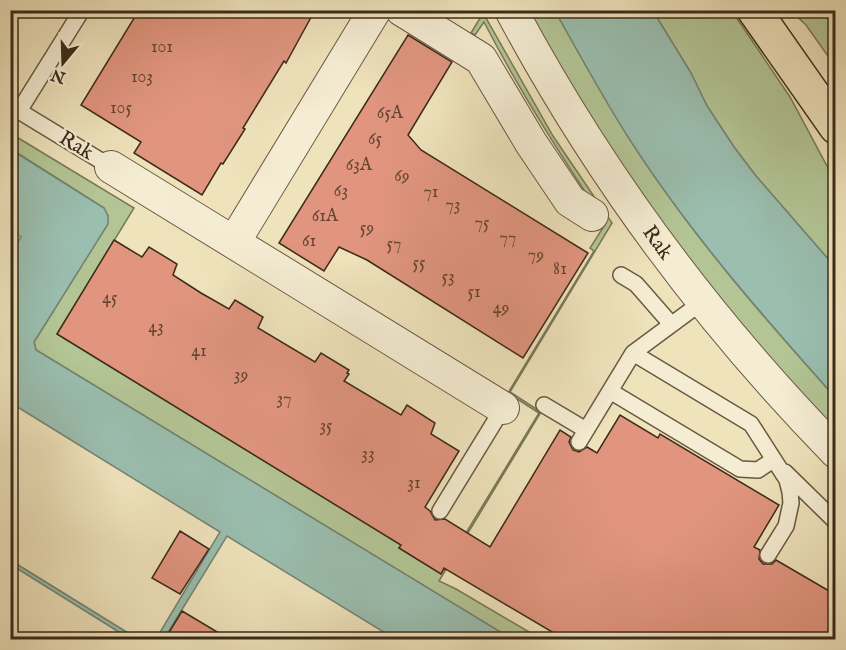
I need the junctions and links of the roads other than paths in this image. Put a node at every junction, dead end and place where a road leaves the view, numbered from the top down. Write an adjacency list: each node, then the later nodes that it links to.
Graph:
1 (82, 10): 7 (lane, Rak)
2 (375, 10): 9 (street)
3 (402, 10): 8 (street)
4 (511, 10): 11 (street, Rak)
5 (754, 10): 6 (main road)
6 (836, 127)
7 (111, 167): 9 (street, Rak)
8 (592, 215)
9 (234, 242): 16 (street, Rak)
10 (621, 275): 12 (lane)
11 (702, 302): 12 (lane); 17 (street, Rak)
12 (671, 324): 13 (lane)
13 (633, 353): 14 (lane); 18 (lane)
14 (610, 391): 15 (lane); 18 (lane)
15 (544, 405)
16 (503, 408): 19 (lane, Rak)
17 (836, 452)
18 (772, 460): 20 (lane); 21 (lane)
19 (440, 511)
20 (836, 522)
21 (768, 555)

